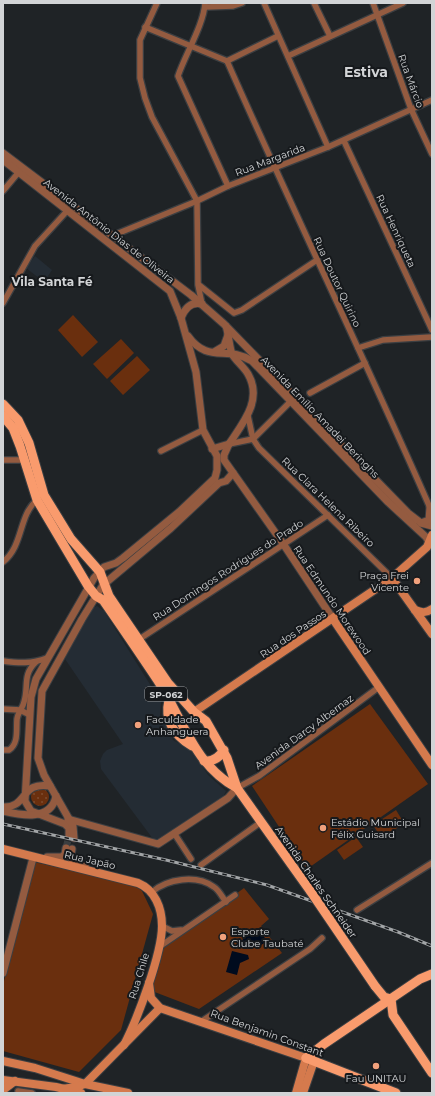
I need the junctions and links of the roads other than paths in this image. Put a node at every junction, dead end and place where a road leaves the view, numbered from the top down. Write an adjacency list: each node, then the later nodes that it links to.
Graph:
1 (157, 3): 9 (street)
2 (242, 3): 7 (street)
3 (264, 3): 10 (street)
4 (314, 3): 11 (street)
5 (373, 3): 8 (street, Rua Márcio)
6 (403, 3): 8 (street)
7 (205, 5): 12 (street)
8 (378, 14): 11 (street); 16 (street, Rua Márcio)
9 (145, 27): 12 (street); 26 (street)
10 (278, 36): 13 (street); 14 (street)
11 (330, 36): 13 (street)
12 (191, 45): 14 (street); 24 (street)
13 (288, 56): 18 (street)
14 (227, 61): 22 (street, Rua Doutor Quirino)
15 (432, 100): 16 (street, Rua Margarida)
16 (411, 109): 17 (street, Rua Margarida); 20 (street, Rua Márcio)
17 (344, 141): 18 (street, Rua Margarida); 35 (street, Rua Henriqueta)
18 (328, 147): 22 (street, Rua Margarida)
19 (3, 152): 28 (street)
20 (432, 154)
21 (3, 160): 23 (street, Avenida Antônio Dias de Oliveira)
22 (274, 168): 24 (street, Rua Margarida); 29 (street, Rua Doutor Quirino)
23 (18, 173): 25 (street); 27 (street, Avenida Antônio Dias de Oliveira)
24 (228, 186): 26 (street, Rua Margarida)
25 (3, 191)
26 (197, 201): 28 (street, Rua Margarida); 30 (street)
27 (67, 211): 31 (street); 33 (street, Avenida Antônio Dias de Oliveira)
28 (114, 235): 32 (street)
29 (317, 260): 30 (street); 39 (street, Rua Doutor Quirino)
30 (198, 285): 32 (street)
31 (3, 303)
32 (202, 304): 33 (street); 34 (street)
33 (181, 318): 36 (street, Avenida Antônio Dias de Oliveira)
34 (224, 324): 37 (street); 60 (street)
35 (432, 330)
36 (184, 331): 40 (street); 48 (street, Avenida Antônio Dias de Oliveira)
37 (228, 333): 40 (street); 41 (street)
38 (432, 337): 39 (street)
39 (358, 348): 42 (street, Rua Doutor Quirino)
40 (210, 353): 41 (street, Avenida Emílio Amadei Beringhs)
41 (232, 354): 44 (street, Avenida Emílio Amadei Beringhs); 47 (street)
42 (365, 363): 43 (street); 58 (street, Rua Doutor Quirino)
43 (310, 393)
44 (292, 402): 49 (street); 62 (street, Avenida Emílio Amadei Beringhs)
45 (3, 404): 64 (main road, Avenida Charles Schneider / SP-062)
46 (3, 416): 54 (main road, Avenida Charles Schneider / SP-062)
47 (248, 416): 49 (street); 50 (street)
48 (203, 430): 51 (street, Avenida Antônio Dias de Oliveira); 52 (street)
49 (253, 438): 50 (street); 59 (street, Rua Clara Helena Ribeiro)
50 (229, 444): 51 (street); 55 (street, Rua Edmundo Morewood)
51 (212, 449): 56 (street, Avenida Antônio Dias de Oliveira)
52 (161, 451)
53 (3, 460): 54 (street)
54 (24, 460): 57 (main road, Avenida Charles Schneider / SP-062)
55 (232, 471): 56 (street); 63 (street, Rua Edmundo Morewood); 69 (street)
56 (214, 478): 67 (street)
57 (37, 500): 65 (street); 66 (main road, Avenida Charles Schneider / SP-062)
58 (431, 510): 60 (street)
59 (328, 515): 63 (street, Rua Domingos Rodrigues do Prado); 68 (street, Rua Clara Helena Ribeiro)
60 (421, 523): 61 (street)
61 (432, 526)
62 (430, 538): 68 (main road, Rua dos Passos)
63 (284, 545): 74 (street, Rua Edmundo Morewood); 77 (street, Rua Domingos Rodrigues do Prado)
64 (89, 559): 66 (main road); 67 (main road, Avenida Charles Schneider / SP-062)
65 (3, 562)
66 (78, 568): 70 (main road, Avenida Charles Schneider / SP-062)
67 (102, 570): 69 (main road, Avenida Charles Schneider / SP-062); 70 (street)
68 (392, 578): 73 (main road); 74 (main road, Rua dos Passos)
69 (103, 585): 71 (street); 77 (main road, Avenida Charles Schneider / SP-062)
70 (88, 586): 71 (main road, Avenida Charles Schneider / SP-062); 76 (street)
71 (96, 596): 78 (street); 86 (main road, Avenida Charles Schneider / SP-062)
72 (432, 609): 73 (main road)
73 (415, 610): 75 (main road)
74 (333, 619): 85 (main road, Rua Edmundo Morewood); 89 (main road, Rua dos Passos)
75 (432, 634)
76 (60, 637): 78 (street); 79 (street)
77 (138, 640): 89 (main road, Avenida Charles Schneider / SP-062)
78 (67, 646): 83 (street)
79 (47, 658): 81 (street); 83 (street); 90 (street)
80 (3, 661): 82 (street)
81 (36, 662): 82 (street); 84 (street)
82 (19, 663): 84 (street)
83 (56, 666): 97 (street)
84 (27, 674): 88 (street)
85 (379, 687): 96 (main road, Rua Edmundo Morewood); 98 (street, Avenida Darcy Albernaz)
86 (170, 700): 91 (main road, Avenida Charles Schneider / SP-062); 92 (main road, SP-062)
87 (3, 708): 88 (street)
88 (20, 710): 90 (street); 93 (street)
89 (194, 712): 91 (main road, SP-062); 94 (main road, Avenida Charles Schneider / SP-062)
90 (30, 715): 99 (street)
91 (185, 730): 92 (main road, Avenida Charles Schneider / SP-062)
92 (194, 747): 95 (main road, Avenida Charles Schneider / SP-062)
93 (3, 750)
94 (224, 750): 95 (main road); 98 (main road, Avenida Charles Schneider / SP-062)
95 (204, 761): 98 (main road, Avenida Charles Schneider / SP-062)
96 (431, 762)
97 (50, 786): 99 (street); 100 (street)
98 (237, 788): 105 (main road, Avenida Charles Schneider / SP-062); 106 (street)
99 (24, 796): 101 (street); 103 (street)
100 (56, 796): 103 (street); 104 (street)
101 (3, 807)
102 (3, 811): 103 (street)
103 (38, 814): 104 (street)
104 (68, 819): 106 (street)
105 (260, 822): 111 (street); 125 (main road, Avenida Charles Schneider / SP-062, bridge)
106 (174, 833): 109 (street)
107 (7, 850): 108 (main road, Rua Japão); 112 (street)
108 (33, 858): 112 (main road, Rua Japão); 121 (street)
109 (191, 859)
110 (432, 862): 116 (street)
111 (201, 865)
112 (104, 873): 113 (main road, Rua Japão)
113 (152, 892): 115 (street); 117 (main road, Rua Chile)
114 (235, 895): 115 (street)
115 (226, 902): 118 (street)
116 (357, 910)
117 (162, 926): 118 (street); 120 (main road, Rua Chile)
118 (183, 930): 120 (street)
119 (322, 938): 129 (street)
120 (159, 947): 124 (main road, Rua Chile)
121 (4, 961): 122 (street)
122 (3, 973)
123 (432, 974): 126 (main road)
124 (149, 980): 128 (main road); 130 (main road, Rua Chile)
125 (376, 987): 126 (main road, Avenida Charles Schneider); 127 (main road, Avenida Charles Schneider)
126 (391, 999): 127 (main road); 133 (main road)
127 (379, 1007): 131 (main road)
128 (160, 1008): 129 (main road, Rua Benjamin Constant); 130 (main road, Rua Chile)
129 (202, 1021): 131 (main road, Rua Benjamin Constant)
130 (124, 1045): 136 (main road, Rua Chile)
131 (311, 1057): 143 (main road); 144 (main road); 145 (main road, Rua Benjamin Constant)
132 (3, 1061): 136 (main road)
133 (432, 1073)
134 (3, 1080): 135 (main road)
135 (15, 1081): 137 (main road); 138 (main road)
136 (85, 1084): 138 (main road); 142 (main road)
137 (3, 1090)
138 (58, 1090): 141 (main road)
139 (18, 1091): 140 (street)
140 (32, 1093)
141 (81, 1093)
142 (128, 1093)
143 (296, 1093)
144 (303, 1093)
145 (396, 1093)

